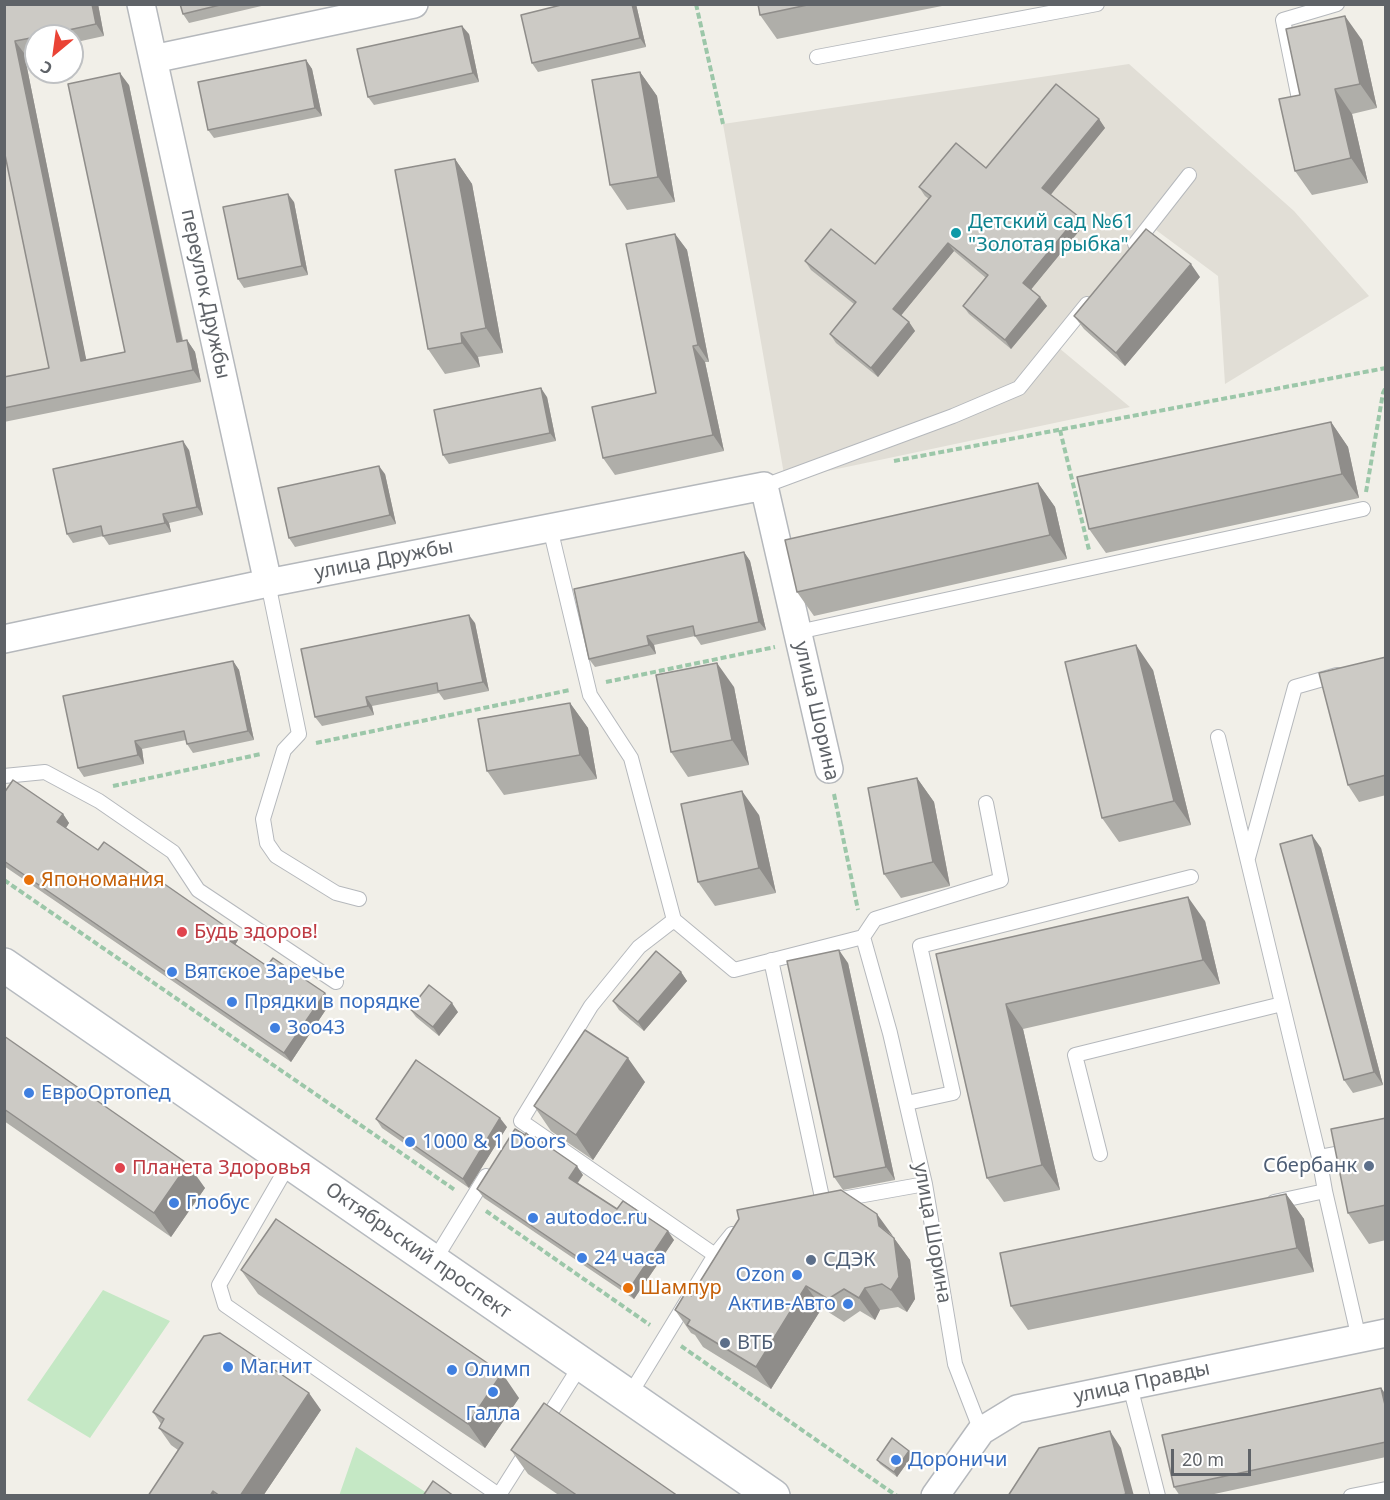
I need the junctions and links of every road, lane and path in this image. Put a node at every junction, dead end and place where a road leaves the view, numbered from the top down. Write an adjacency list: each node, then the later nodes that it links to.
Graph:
1 (141, 4): 7 (street, переулок Дружбы)
2 (414, 4): 7 (street)
3 (696, 4): 9 (path)
4 (1096, 4): 6 (lane)
5 (1337, 4): 8 (lane)
6 (817, 57)
7 (153, 59): 21 (street, переулок Дружбы)
8 (1299, 99)
9 (723, 124)
10 (1190, 175): 11 (lane)
11 (1128, 253)
12 (1099, 289): 17 (lane)
13 (1386, 368): 15 (path)
14 (1386, 387): 18 (path)
15 (1060, 430): 16 (path); 20 (path)
16 (889, 462)
17 (764, 486): 19 (street, улица Дружбы); 22 (street, улица Шорина)
18 (1364, 509): 20 (lane)
19 (550, 528): 21 (street, улица Дружбы); 25 (lane)
20 (1094, 568): 22 (lane)
21 (268, 582): 23 (street, улица Дружбы); 27 (lane)
22 (799, 637): 25 (path); 28 (street, улица Шорина)
23 (4, 639)
24 (1352, 670): 32 (lane)
25 (588, 686): 27 (path); 36 (lane)
26 (1218, 737): 32 (lane)
27 (284, 750): 30 (path); 35 (lane)
28 (829, 769): 37 (path, улица Шорина)
29 (4, 776): 30 (lane)
30 (83, 792): 40 (lane)
31 (986, 803): 37 (lane)
32 (1248, 860): 41 (lane)
33 (1191, 877): 42 (lane)
34 (4, 880): 50 (path)
35 (359, 899)
36 (674, 920): 38 (lane); 53 (lane)
37 (863, 938): 38 (lane); 42 (lane, улица Шорина)
38 (771, 960): 48 (lane)
39 (4, 965): 47 (main road, Октябрьский проспект)
40 (336, 982)
41 (1282, 1004): 44 (lane); 45 (lane)
42 (907, 1103): 48 (lane, улица Шорина)
43 (1386, 1144): 45 (lane)
44 (1100, 1154)
45 (1319, 1157): 49 (lane)
46 (496, 1161): 50 (lane)
47 (290, 1162): 54 (main road, Октябрьский проспект); 63 (lane)
48 (925, 1184): 61 (lane, улица Шорина)
49 (1325, 1191): 51 (lane); 57 (lane)
50 (471, 1201): 54 (lane); 56 (path)
51 (1256, 1206)
52 (744, 1220): 53 (lane)
53 (715, 1255): 56 (lane)
54 (434, 1261): 58 (main road, Октябрьский проспект)
55 (1386, 1334): 57 (street, улица Правды)
56 (666, 1336): 60 (lane); 65 (path)
57 (1359, 1339): 59 (street, улица Правды)
58 (582, 1363): 60 (main road, Октябрьский проспект); 63 (lane)
59 (1130, 1386): 61 (street, улица Правды); 67 (lane)
60 (629, 1396): 64 (main road, Октябрьский проспект)
61 (981, 1431): 66 (street, улица Правды)
62 (1386, 1489): 68 (lane)
63 (499, 1495)
64 (773, 1496)
65 (897, 1496)
66 (935, 1496)
67 (1158, 1496)
68 (1351, 1496)

